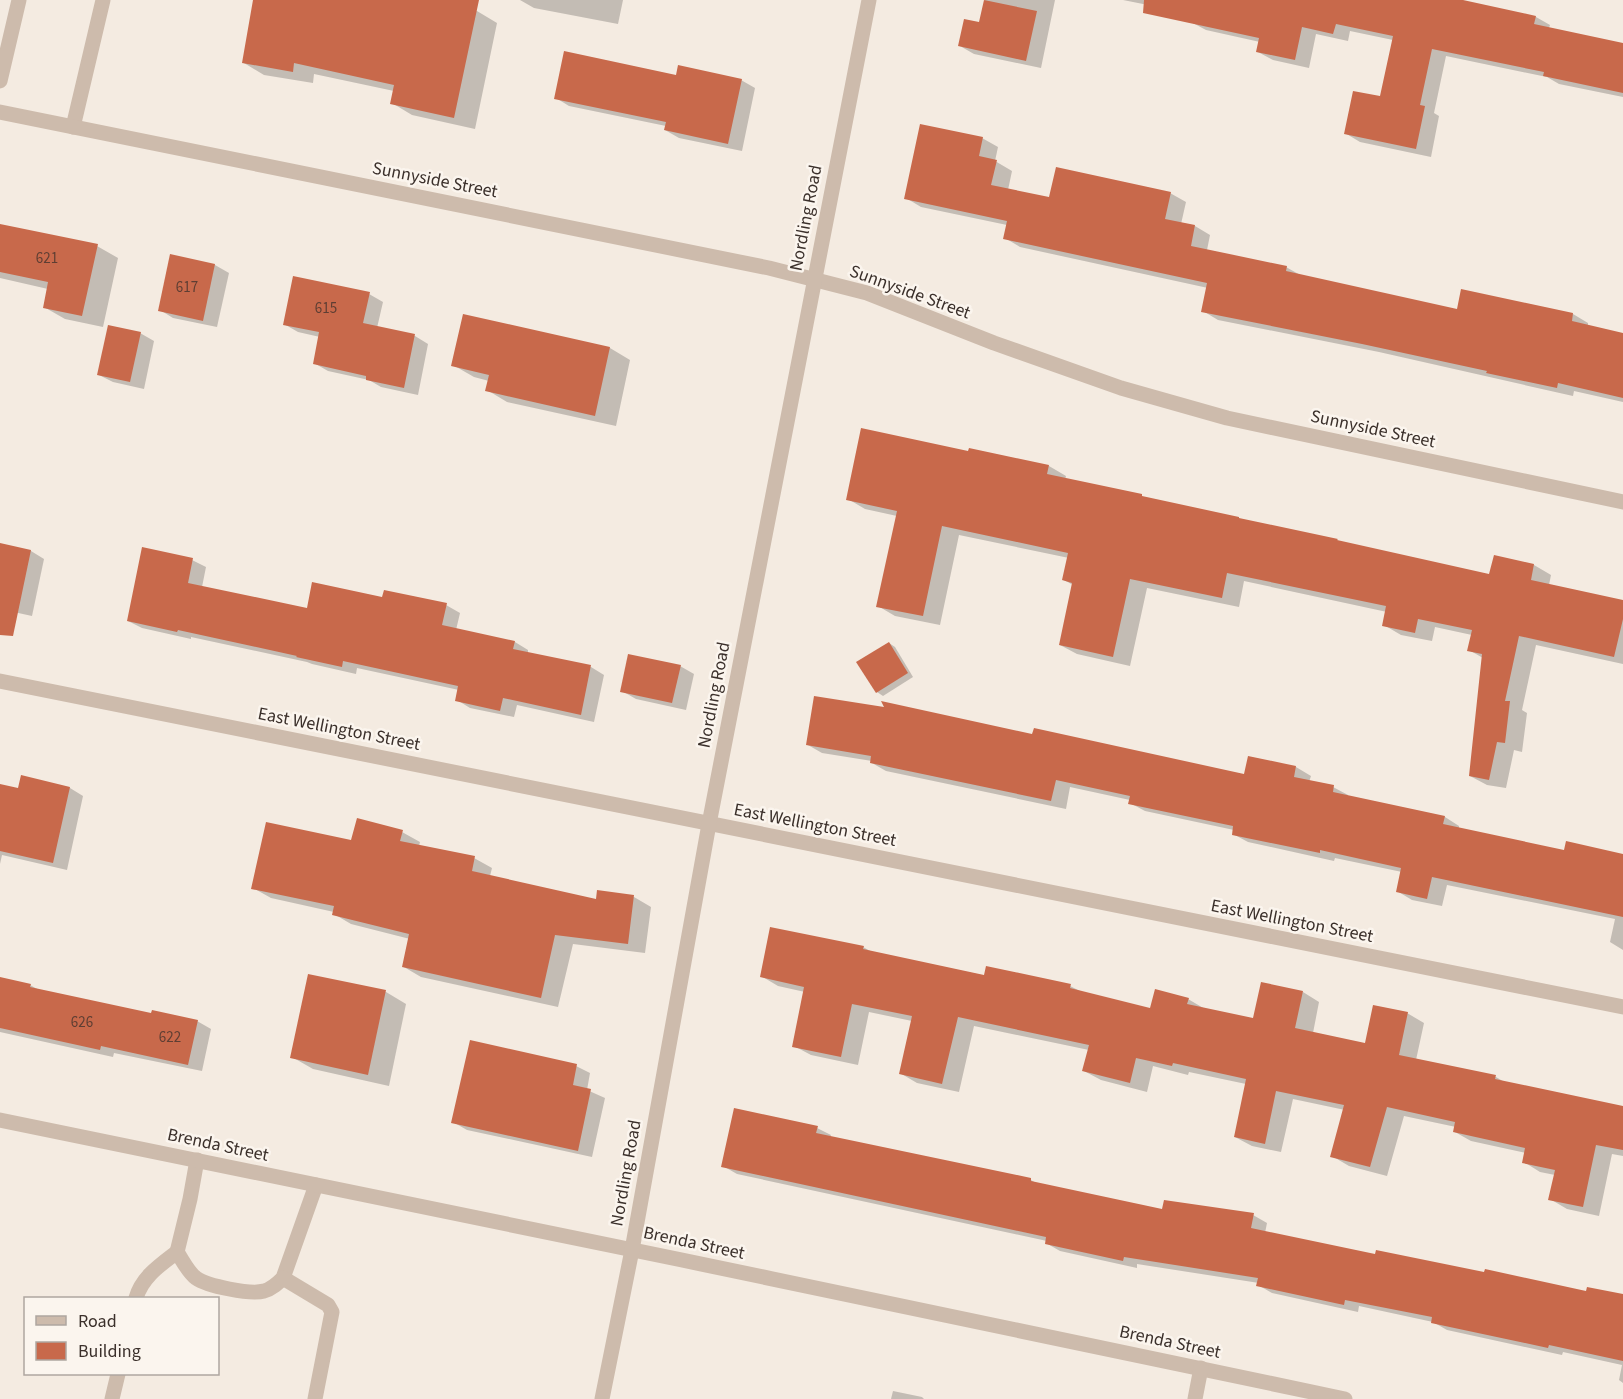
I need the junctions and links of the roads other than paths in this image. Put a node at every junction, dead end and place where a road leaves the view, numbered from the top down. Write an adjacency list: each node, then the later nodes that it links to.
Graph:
1 (19, 0): 4 (street)
2 (103, 0): 6 (street)
3 (869, 0): 7 (street, Nordling Road)
4 (0, 81)
5 (0, 112): 6 (street, Sunnyside Street)
6 (73, 127): 7 (street, Sunnyside Street)
7 (814, 279): 8 (street, Sunnyside Street); 10 (street, Nordling Road)
8 (1623, 502)
9 (0, 681): 10 (street, East Wellington Street)
10 (709, 824): 11 (street, East Wellington Street); 15 (street, Nordling Road)
11 (1623, 1007)
12 (0, 1120): 13 (street, Brenda Street)
13 (197, 1160): 14 (street, Brenda Street); 16 (street)
14 (316, 1185): 15 (street, Brenda Street); 17 (street)
15 (632, 1250): 19 (street, Brenda Street); 23 (street, Nordling Road)
16 (177, 1252): 17 (street); 18 (street)
17 (283, 1278): 22 (street)
18 (136, 1297)
19 (1201, 1368): 24 (street); 25 (street, Brenda Street)
20 (118, 1375): 21 (street)
21 (112, 1399)
22 (315, 1399)
23 (602, 1399)
24 (1195, 1399)
25 (1345, 1399)

